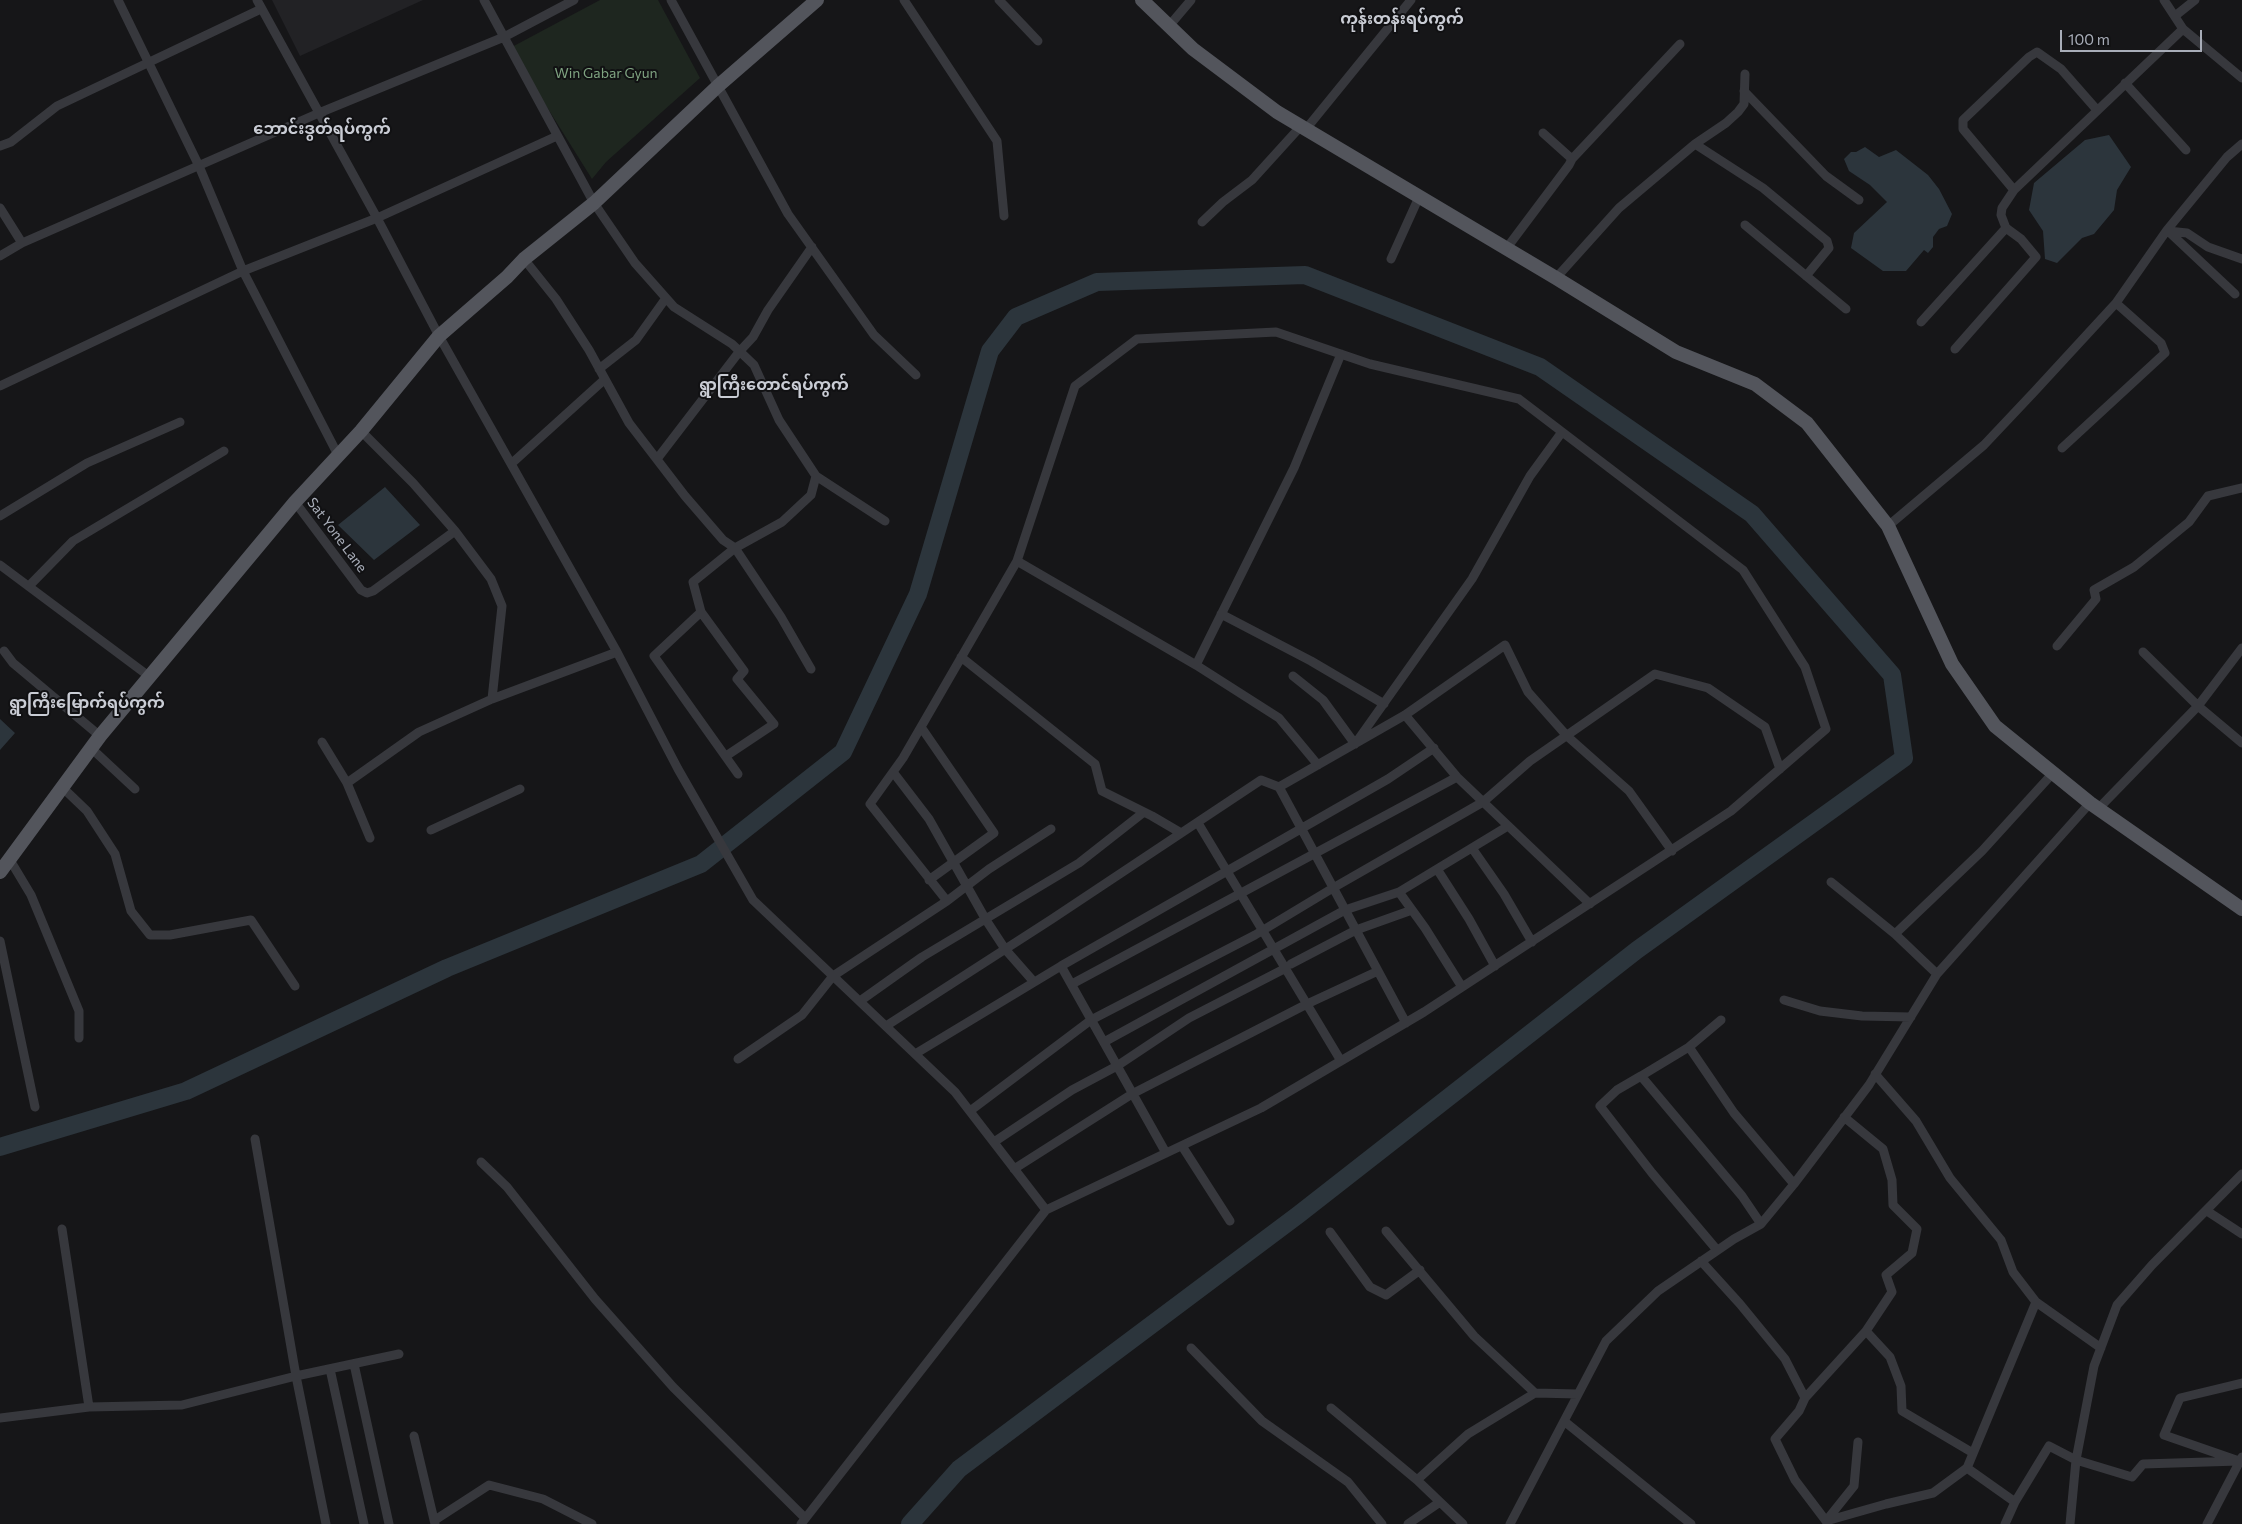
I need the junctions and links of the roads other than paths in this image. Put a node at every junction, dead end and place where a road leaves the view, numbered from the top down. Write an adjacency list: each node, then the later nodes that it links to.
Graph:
1 (118, 0): 21 (street)
2 (257, 0): 14 (street)
3 (484, 0): 18 (street)
4 (574, 0): 18 (street)
5 (670, 0): 25 (street)
6 (817, 0): 25 (main road)
7 (904, 0): 43 (street)
8 (999, 0): 19 (street)
9 (1142, 0): 16 (main road)
10 (1191, 0): 16 (street)
11 (1411, 0): 29 (street)
12 (2164, 0): 15 (street)
13 (2195, 0): 15 (street)
14 (261, 9): 21 (street); 28 (street)
15 (2175, 16): 17 (street)
16 (1169, 26): 29 (main road)
17 (2183, 29): 23 (street); 24 (street)
18 (504, 36): 28 (street); 31 (street)
19 (1038, 41)
20 (1680, 44): 36 (street)
21 (149, 64): 34 (street); 37 (street)
22 (1744, 74): 26 (street)
23 (2242, 78)
24 (2125, 83): 27 (street); 35 (street)
25 (718, 86): 41 (main road); 50 (street)
26 (1744, 91): 32 (street); 40 (street)
27 (2097, 110): 38 (street); 38 (street)
28 (319, 113): 37 (street); 44 (street)
29 (1304, 128): 39 (main road); 45 (street)
30 (1543, 133): 36 (street)
31 (556, 136): 41 (street); 44 (street)
32 (1695, 144): 57 (street); 58 (street)
33 (2242, 144): 48 (street)
34 (0, 146)
35 (2186, 150)
36 (1572, 159): 51 (street)
37 (200, 166): 49 (street); 56 (street)
38 (2014, 190): 47 (street)
39 (1420, 197): 51 (main road); 54 (street)
40 (1859, 200)
41 (594, 202): 53 (main road); 60 (street)
42 (0, 208): 49 (street)
43 (1004, 216)
44 (377, 218): 56 (street); 64 (street)
45 (1202, 222)
46 (1745, 225): 57 (street)
47 (2006, 228): 63 (street); 65 (street)
48 (2167, 231): 55 (street); 59 (street); 61 (street)
49 (22, 243): 52 (street)
50 (812, 247): 66 (street); 69 (street)
51 (1506, 249): 58 (main road)
52 (0, 256)
53 (524, 259): 64 (main road); 68 (street)
54 (1391, 259)
55 (2242, 259)
56 (243, 271): 71 (street); 77 (street)
57 (1806, 276): 62 (street)
58 (1556, 278): 85 (main road)
59 (2235, 294)
60 (666, 298): 66 (street); 68 (street)
61 (2116, 302): 75 (street); 85 (street)
62 (1846, 308)
63 (1921, 322)
64 (439, 336): 73 (main road); 79 (street)
65 (1955, 349)
66 (740, 352): 78 (street); 80 (street)
67 (1342, 354): 74 (street); 88 (street); 92 (street)
68 (599, 369): 70 (street)
69 (916, 375)
70 (605, 379): 78 (street); 79 (street)
71 (0, 386)
72 (180, 422): 83 (street)
73 (361, 431): 77 (main road); 86 (street)
74 (1562, 432): 104 (street); 117 (street)
75 (2062, 448)
76 (224, 451): 90 (street)
77 (338, 455): 82 (main road)
78 (657, 460): 87 (street)
79 (511, 464): 96 (street)
80 (816, 476): 84 (street); 87 (street)
81 (2242, 488): 93 (street)
82 (295, 502): 86 (street, Sat Yone Lane); 102 (main road)
83 (0, 516)
84 (885, 521)
85 (1888, 526): 119 (main road)
86 (454, 532): 103 (street)
87 (735, 548): 91 (street); 100 (street)
88 (1017, 561): 98 (street); 99 (street)
89 (0, 565): 90 (street)
90 (29, 586): 102 (street)
91 (701, 612): 115 (street); 115 (street)
92 (1221, 614): 99 (street); 104 (street)
93 (2057, 646)
94 (2242, 648): 105 (street)
95 (4, 651): 108 (street)
96 (617, 652): 103 (street); 169 (street)
97 (2143, 652): 105 (street)
98 (961, 657): 107 (street); 129 (street)
99 (1196, 665): 116 (street)
100 (810, 669)
101 (1293, 676): 112 (street)
102 (150, 677): 108 (main road)
103 (492, 699): 122 (street)
104 (1384, 704): 112 (street)
105 (2198, 706): 111 (street); 128 (street)
106 (1405, 715): 109 (street); 112 (street); 114 (street)
107 (920, 727): 118 (street); 141 (street)
108 (100, 736): 113 (main road)
109 (1567, 736): 117 (street); 127 (street); 138 (street)
110 (322, 742): 122 (street)
111 (2242, 743)
112 (1355, 744): 116 (street)
113 (91, 748): 124 (main road); 125 (street)
114 (1434, 748): 121 (street); 133 (street)
115 (726, 756): 120 (street)
116 (1318, 765): 123 (street)
117 (1780, 769): 138 (street)
118 (893, 772): 141 (street); 145 (street)
119 (2053, 773): 128 (main road); 159 (street)
120 (738, 774)
121 (1457, 777): 127 (street); 139 (street)
122 (348, 783): 136 (street)
123 (1279, 787): 130 (street); 133 (street)
124 (63, 788): 140 (main road); 172 (street)
125 (135, 789)
126 (520, 789): 134 (street)
127 (1483, 802): 131 (street); 148 (street)
128 (2094, 806): 153 (main road); 168 (street)
129 (1144, 812): 135 (street); 156 (street)
130 (1198, 823): 135 (street); 143 (street)
131 (1508, 826): 137 (street); 152 (street)
132 (1051, 829): 147 (street)
133 (1301, 829): 139 (street); 143 (street)
134 (430, 830)
135 (1181, 833): 162 (street)
136 (370, 838)
137 (1472, 848): 142 (street); 161 (street)
138 (1672, 851): 152 (street)
139 (1315, 854): 148 (street); 150 (street)
140 (10, 860): 144 (main road); 182 (street)
141 (953, 864): 145 (street); 147 (street)
142 (1437, 869): 149 (street); 166 (street)
143 (1226, 870): 150 (street); 164 (street)
144 (0, 872)
145 (929, 880): 151 (street)
146 (1831, 882): 159 (street)
147 (967, 887): 151 (street); 156 (street)
148 (1333, 888): 154 (street); 157 (street)
149 (1399, 892): 154 (street); 155 (street)
150 (1241, 893): 157 (street); 171 (street)
151 (947, 901): 169 (street)
152 (1590, 904): 161 (street)
153 (2239, 904)
154 (1345, 910): 158 (street); 163 (street)
155 (1412, 910): 158 (street); 173 (street)
156 (986, 920): 162 (street); 175 (street)
157 (1263, 930): 163 (street); 178 (street)
158 (1356, 930): 165 (street); 167 (street)
159 (1895, 934): 168 (street)
160 (0, 941): 192 (street)
161 (1532, 942): 166 (street)
162 (1005, 949): 170 (street); 181 (street)
163 (1275, 950): 165 (street); 183 (street)
164 (1061, 966): 170 (street); 171 (street)
165 (1288, 966): 176 (street); 188 (street)
166 (1494, 966): 173 (street)
167 (1378, 971): 176 (street); 180 (street)
168 (1937, 974): 177 (street)
169 (833, 976): 175 (street); 186 (street)
170 (1034, 982): 185 (street)
171 (1072, 984): 178 (street)
172 (295, 986)
173 (1462, 987): 180 (street)
174 (1784, 1000): 177 (street)
175 (860, 1001): 181 (street)
176 (1307, 1004): 187 (street); 191 (street)
177 (1910, 1017): 189 (street)
178 (1092, 1020): 183 (street); 193 (street)
179 (1721, 1020): 184 (street)
180 (1406, 1023): 187 (street)
181 (886, 1026): 185 (street)
182 (79, 1038)
183 (1104, 1042): 188 (street)
184 (1689, 1047): 190 (street); 202 (street)
185 (916, 1054): 193 (street)
186 (738, 1059)
187 (1342, 1061): 197 (street)
188 (1117, 1066): 191 (street); 196 (street)
189 (1876, 1074): 194 (street); 214 (street)
190 (1641, 1076): 206 (street); 211 (street)
191 (1132, 1094): 198 (street); 200 (street)
192 (35, 1107)
193 (970, 1111): 196 (street)
194 (1844, 1117): 202 (street); 215 (street)
195 (255, 1139): 221 (street)
196 (994, 1142): 200 (street)
197 (1182, 1146): 198 (street); 205 (street)
198 (1166, 1153): 203 (street)
199 (481, 1162): 239 (street)
200 (1014, 1169): 203 (street)
201 (2242, 1174): 204 (street)
202 (1794, 1184): 206 (street)
203 (1046, 1210): 239 (street)
204 (2207, 1210): 210 (street); 217 (street)
205 (1230, 1220)
206 (1761, 1224): 211 (street)
207 (62, 1229): 226 (street)
208 (1386, 1231): 213 (street)
209 (1330, 1232): 213 (street)
210 (2242, 1234)
211 (1718, 1250): 212 (street)
212 (1701, 1262): 224 (street); 225 (street)
213 (1420, 1270): 223 (street)
214 (2036, 1302): 217 (street); 232 (street)
215 (1866, 1331): 225 (street); 232 (street)
216 (1191, 1348): 246 (street)
217 (2101, 1348): 233 (street)
218 (399, 1354): 219 (street)
219 (354, 1364): 220 (street); 244 (street)
220 (330, 1369): 221 (street); 243 (street)
221 (296, 1376): 226 (street); 242 (street)
222 (2242, 1383): 234 (street)
223 (1535, 1394): 224 (street); 236 (street)
224 (1578, 1394): 229 (street)
225 (1805, 1398): 241 (street)
226 (89, 1407): 228 (street)
227 (1331, 1408): 236 (street)
228 (0, 1418)
229 (1564, 1421): 249 (street); 250 (street)
230 (414, 1436): 240 (street)
231 (1858, 1442): 241 (street)
232 (1973, 1453): 235 (street)
233 (2076, 1460): 234 (street); 238 (street); 252 (street)
234 (2241, 1461): 253 (street)
235 (1967, 1468): 238 (street); 241 (street)
236 (1417, 1480): 237 (street)
237 (1440, 1502): 247 (street); 248 (street)
238 (2015, 1502): 251 (street)
239 (803, 1521)
240 (435, 1522): 245 (street)
241 (1824, 1523)
242 (326, 1524)
243 (364, 1524)
244 (389, 1524)
245 (592, 1524)
246 (1382, 1524)
247 (1408, 1524)
248 (1463, 1524)
249 (1510, 1524)
250 (1691, 1524)
251 (2005, 1524)
252 (2070, 1524)
253 (2207, 1524)

